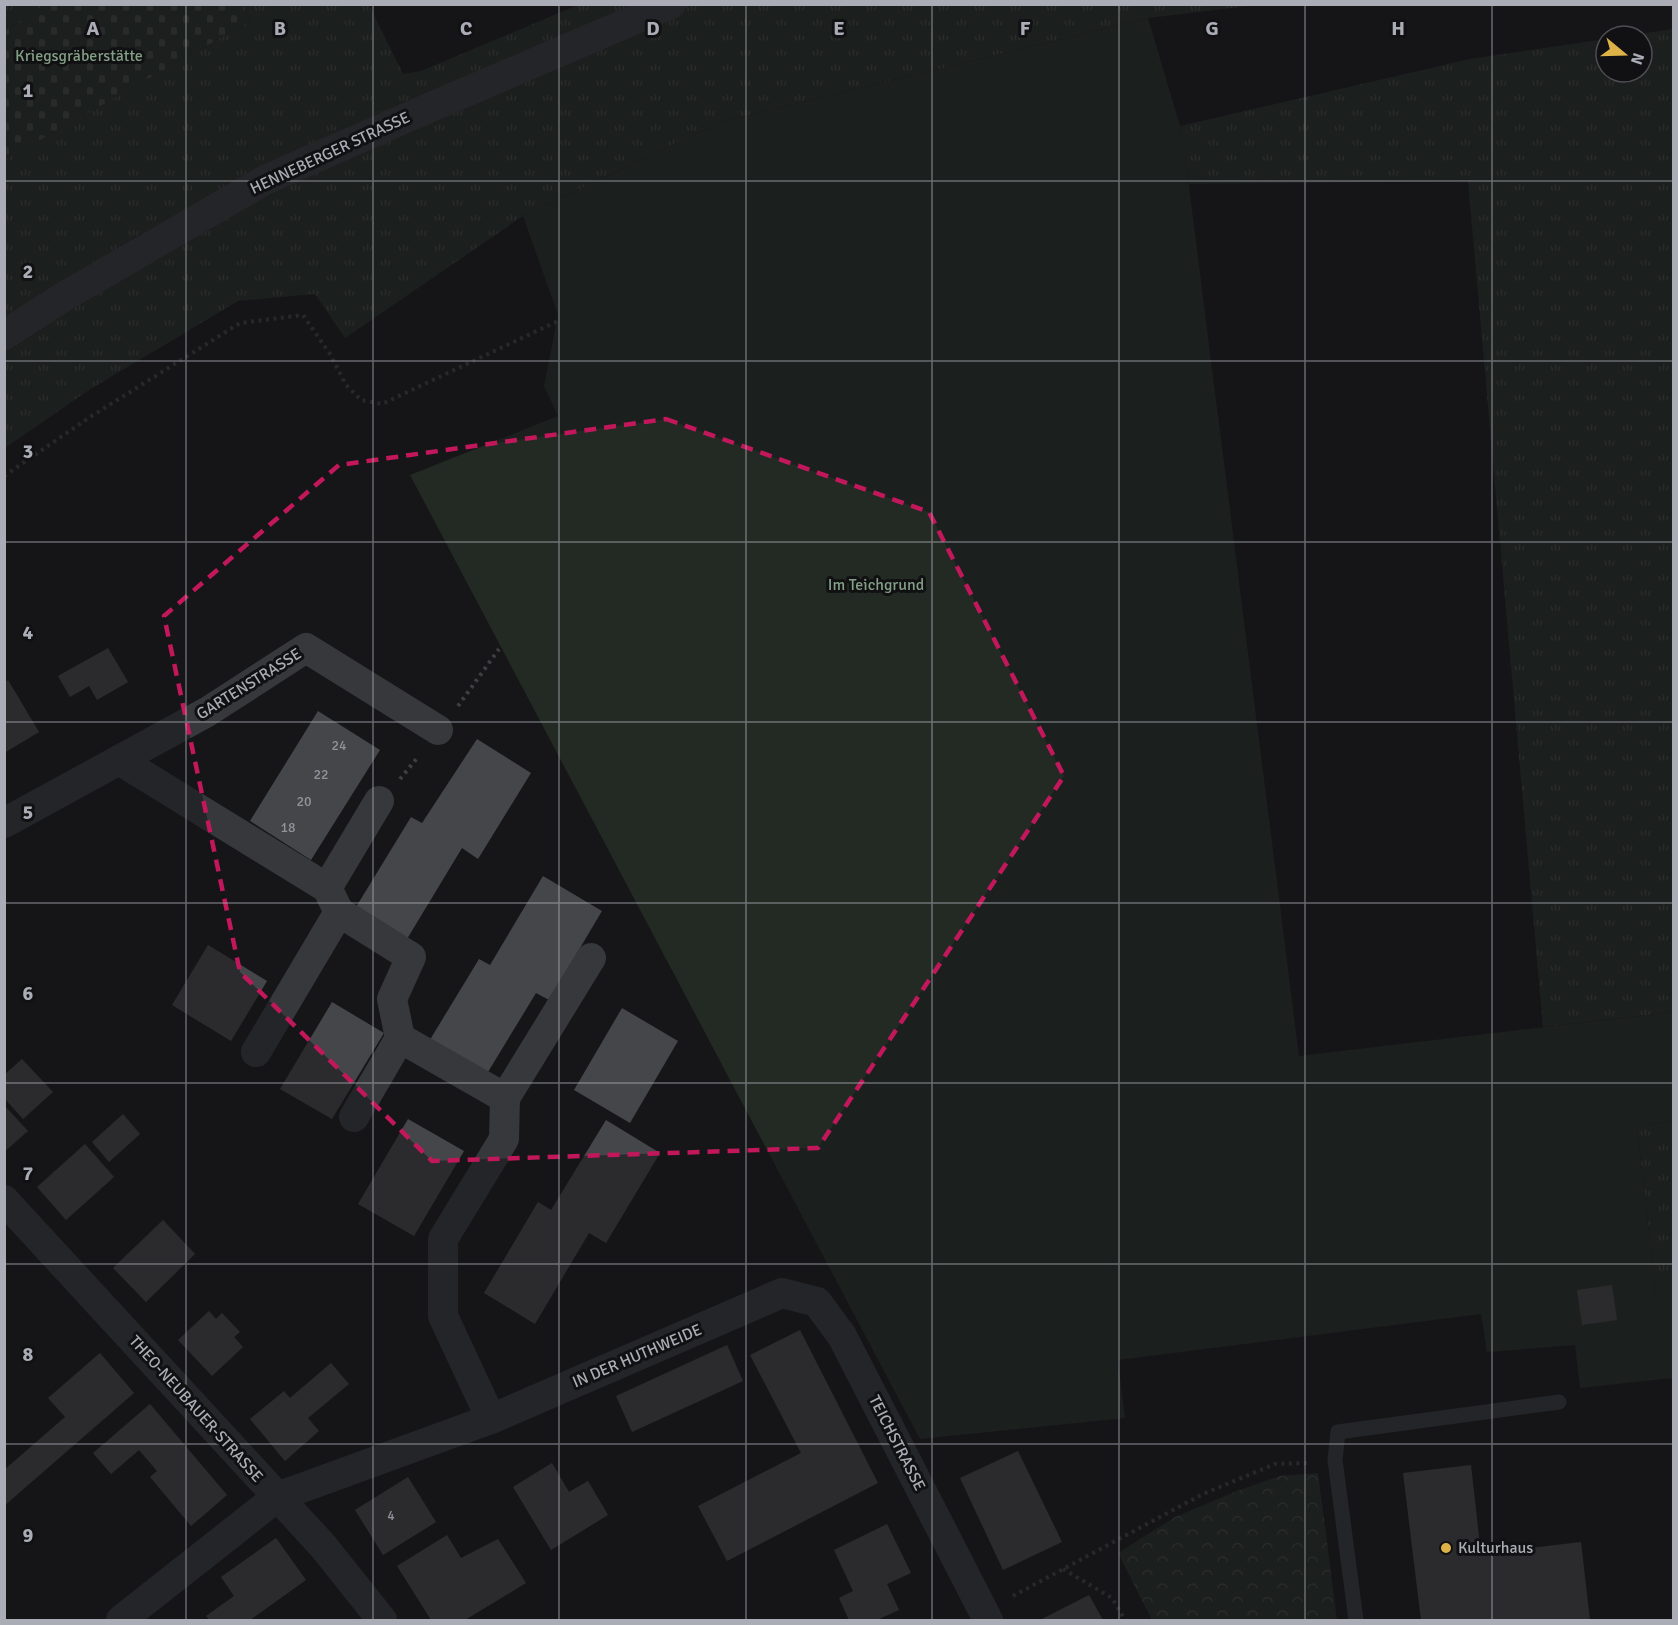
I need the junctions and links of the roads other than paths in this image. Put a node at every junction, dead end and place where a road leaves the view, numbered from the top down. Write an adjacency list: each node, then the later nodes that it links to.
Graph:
1 (671, 4): 2 (street, HENNEBERGER STRASSE)
2 (4, 335)
3 (438, 730): 4 (street, GARTENSTRASSE)
4 (119, 760): 6 (street, GARTENSTRASSE); 7 (street)
5 (379, 801): 7 (street)
6 (4, 823)
7 (333, 900): 9 (street); 10 (street)
8 (591, 958): 11 (street)
9 (400, 1038): 11 (street); 12 (street)
10 (256, 1052)
11 (505, 1098): 16 (street)
12 (354, 1117)
13 (4, 1200): 17 (street, THEO-NEUBAUER-STRASSE)
14 (782, 1293): 16 (street, IN DER HUTHWEIDE); 18 (street, TEICHSTRASSE)
15 (1558, 1402): 21 (lane)
16 (491, 1419): 17 (street, IN DER HUTHWEIDE)
17 (277, 1497): 19 (street, IN DER HUTHWEIDE); 20 (street, THEO-NEUBAUER-STRASSE)
18 (986, 1616)
19 (121, 1620)
20 (382, 1620)
21 (1356, 1620)

